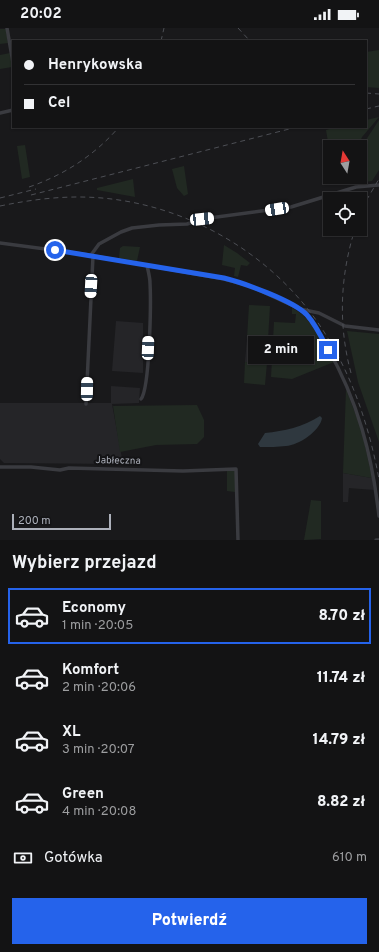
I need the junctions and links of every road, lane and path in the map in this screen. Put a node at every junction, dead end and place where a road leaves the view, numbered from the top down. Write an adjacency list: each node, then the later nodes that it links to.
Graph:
1 (7, 28): 2 (street)
2 (12, 57)
3 (12, 110): 4 (street)
4 (0, 113)
5 (379, 184): 7 (street)
6 (0, 243): 7 (street)
7 (92, 255): 8 (street); 12 (street)
8 (147, 265): 9 (street); 11 (street)
9 (300, 309): 10 (street); 14 (street)
10 (379, 330)
11 (141, 399)
12 (86, 404)
13 (0, 467): 15 (street, Jabłeczna)
14 (379, 516)
15 (238, 540)

